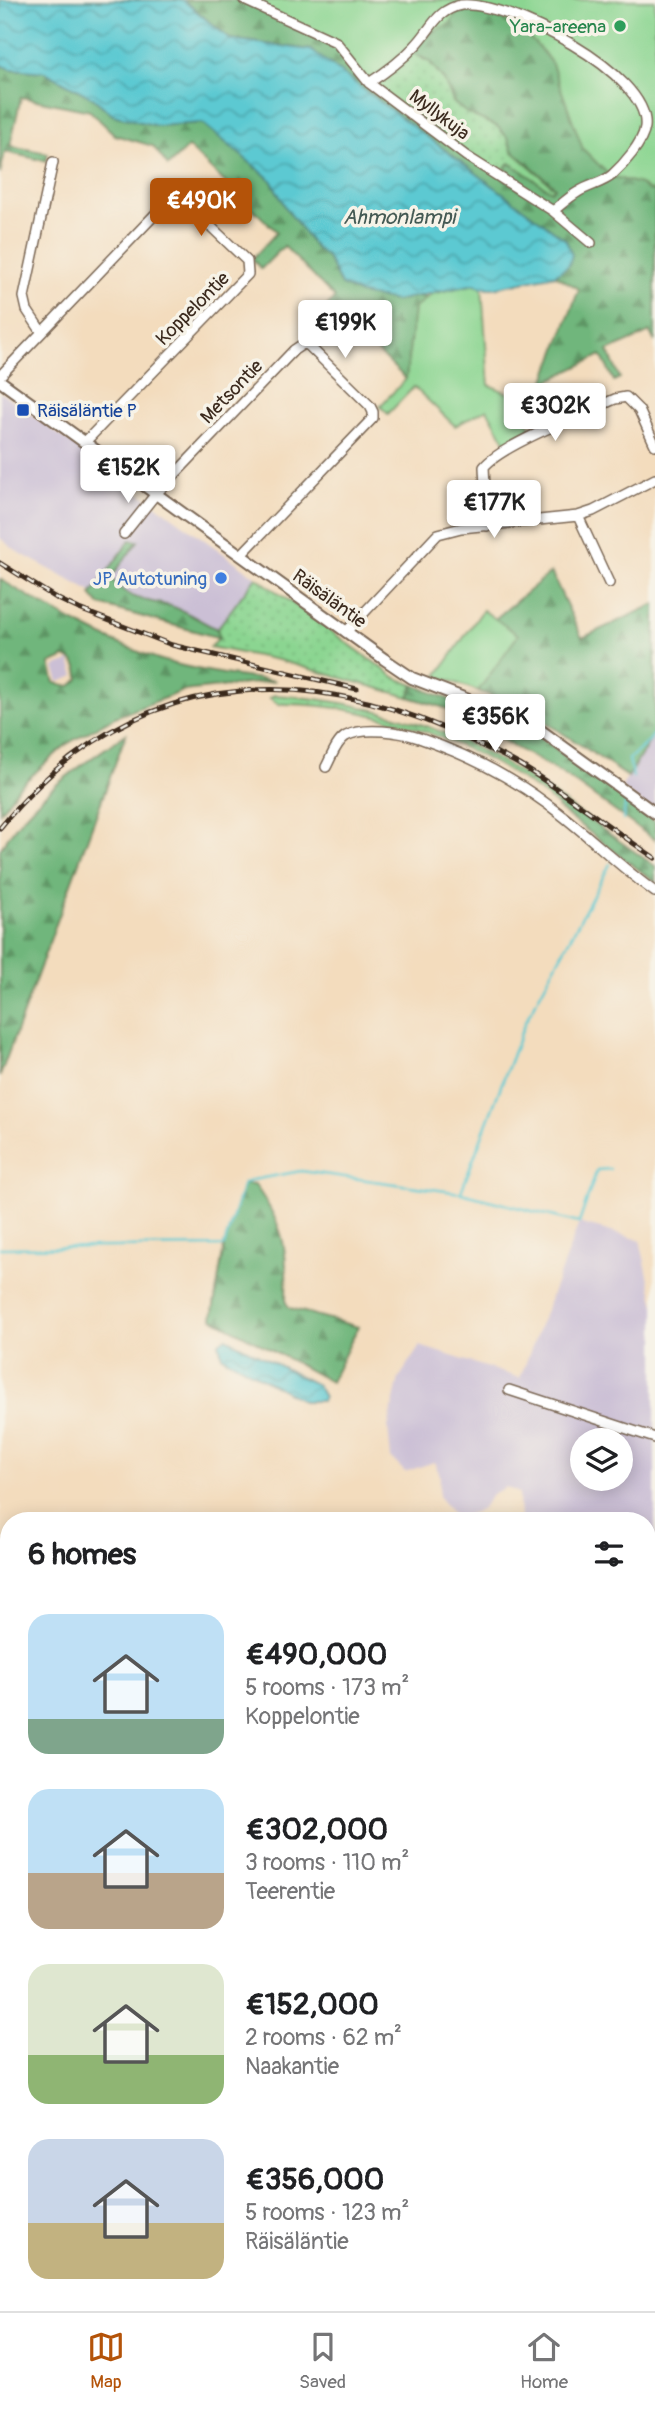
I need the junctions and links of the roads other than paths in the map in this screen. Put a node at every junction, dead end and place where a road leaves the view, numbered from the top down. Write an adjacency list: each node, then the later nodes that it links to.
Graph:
1 (244, 0): 3 (street, Myllykuja)
2 (465, 2): 3 (street); 5 (street)
3 (369, 83): 5 (street, Myllykuja)
4 (53, 162): 7 (street)
5 (553, 211): 6 (street, Myllykuja)
6 (591, 243)
7 (41, 331): 8 (street, Koppelontie); 10 (street, Koppelontie)
8 (0, 376)
9 (0, 382): 10 (street, Räisäläntie)
10 (85, 442): 13 (street, Räisäläntie)
11 (655, 445): 15 (street)
12 (655, 480): 14 (street)
13 (155, 495): 16 (street); 17 (street, Räisäläntie); 17 (street, Metsontie)
14 (578, 516): 15 (street); 18 (street)
15 (487, 526): 19 (street)
16 (124, 534)
17 (241, 555): 19 (street, Räisäläntie)
18 (609, 583)
19 (346, 632): 21 (street, Räisäläntie)
20 (326, 767): 22 (street)
21 (655, 813)
22 (655, 892)
23 (509, 1390): 24 (street)
24 (655, 1438)

